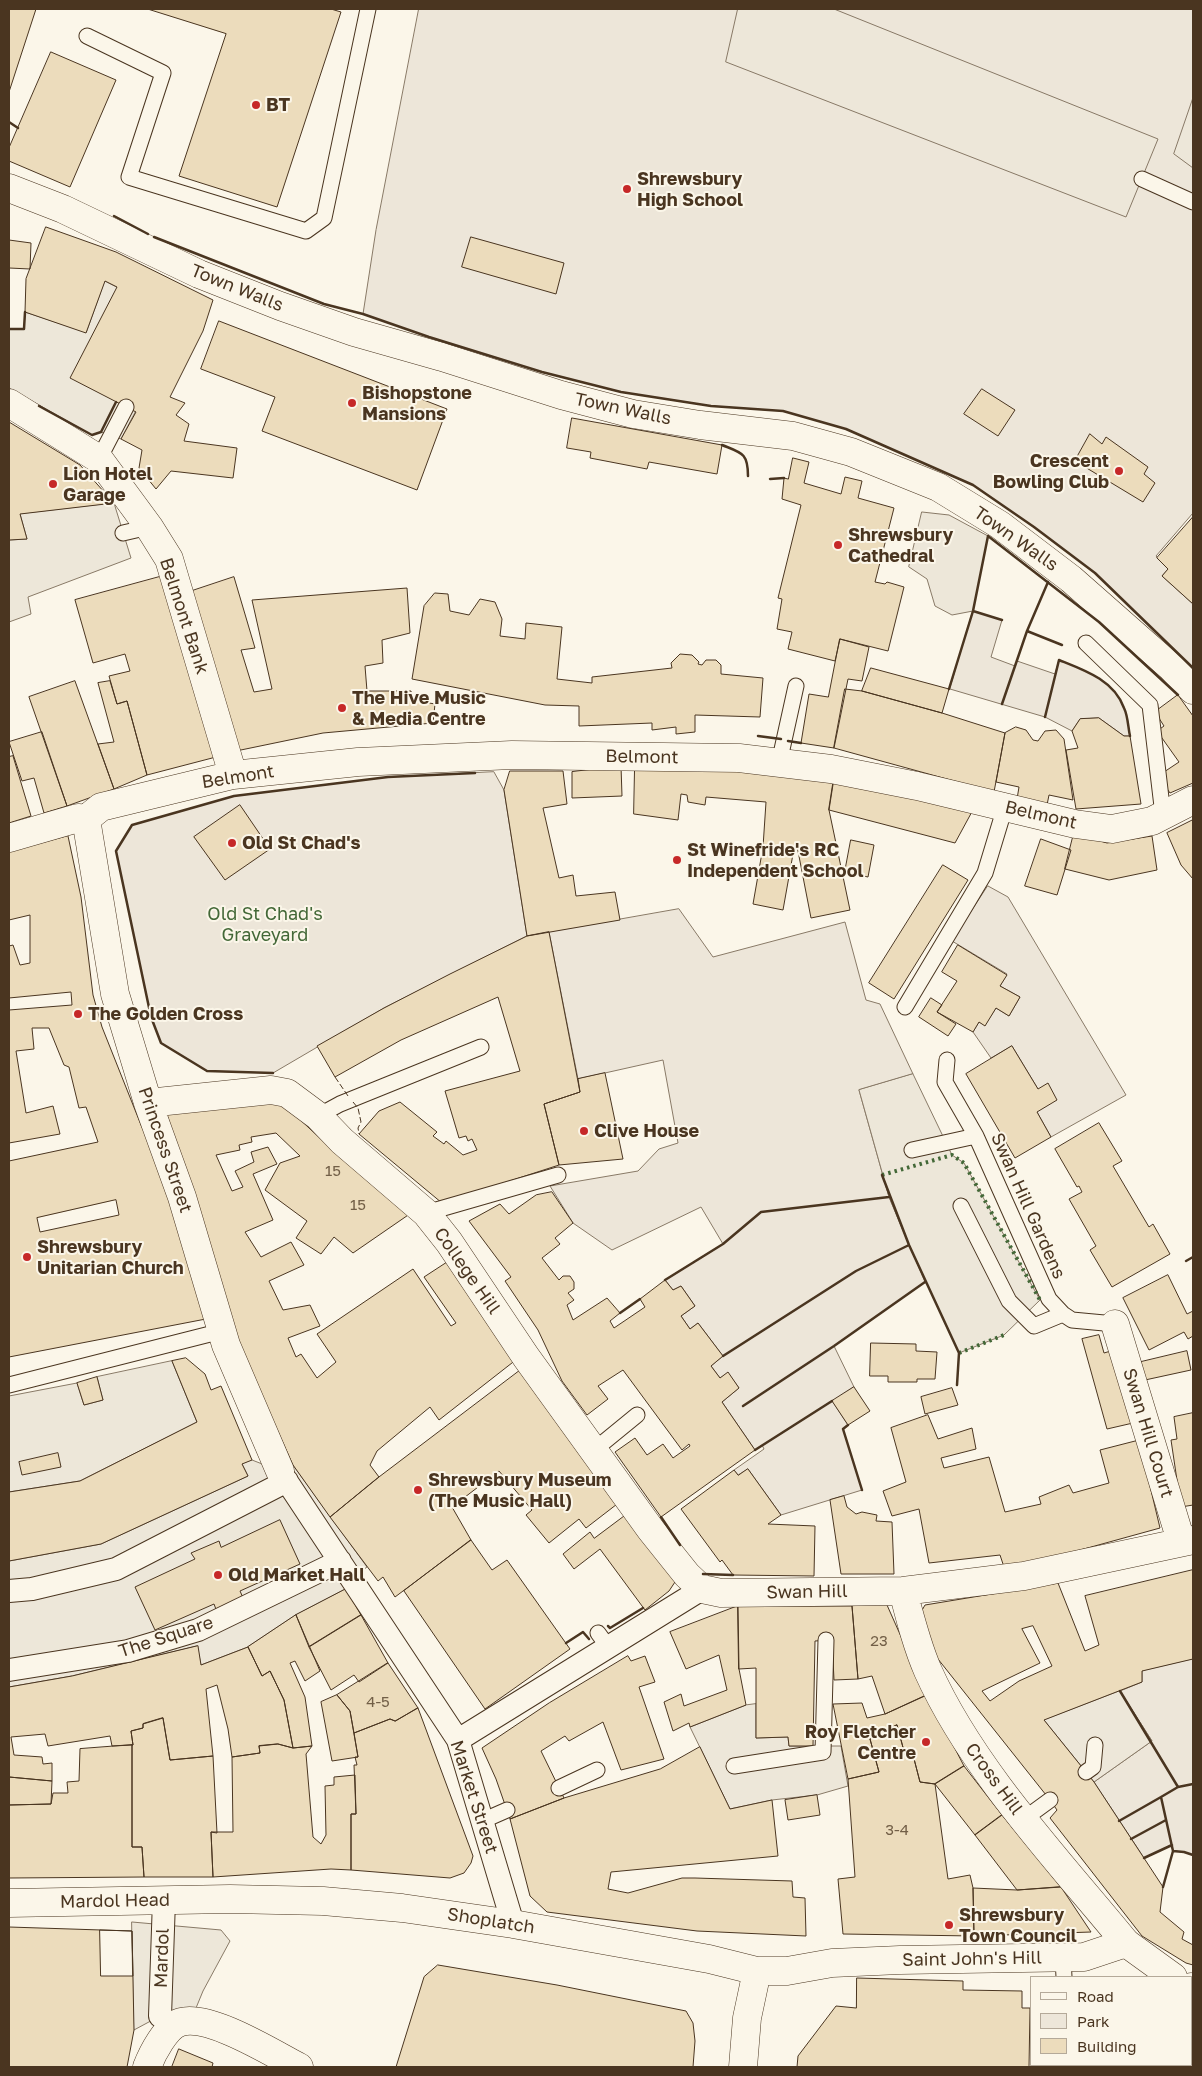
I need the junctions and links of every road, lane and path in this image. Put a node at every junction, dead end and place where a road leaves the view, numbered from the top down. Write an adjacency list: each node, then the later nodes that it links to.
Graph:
1 (368, 9): 2 (lane)
2 (87, 36)
3 (1142, 179): 5 (lane)
4 (9, 188): 13 (street, Town Walls)
5 (1192, 198)
6 (9, 403): 8 (street, Belmont Bank)
7 (126, 407): 8 (lane)
8 (99, 459): 9 (street, Belmont Bank)
9 (149, 527): 10 (lane); 15 (street, Belmont Bank)
10 (123, 533)
11 (1086, 643): 18 (lane)
12 (796, 686): 14 (lane)
13 (1193, 690)
14 (779, 763): 15 (street, Belmont); 17 (street, Belmont)
15 (233, 775): 19 (street, Belmont)
16 (1193, 800): 18 (street, Belmont)
17 (1005, 807): 18 (street, Belmont); 21 (lane)
18 (1163, 816)
19 (86, 819): 20 (street); 24 (street, Princess Street)
20 (9, 838)
21 (905, 1007)
22 (481, 1048): 25 (lane)
23 (947, 1060): 26 (lane, Swan Hill Gardens)
24 (148, 1103): 25 (street, College Hill); 33 (street, Princess Street)
25 (318, 1116): 30 (street, College Hill)
26 (976, 1136): 27 (lane); 31 (lane, Swan Hill Gardens)
27 (912, 1150)
28 (558, 1175): 30 (lane)
29 (961, 1206): 31 (lane)
30 (426, 1213): 36 (street, College Hill)
31 (1063, 1314): 32 (lane)
32 (1115, 1324): 38 (street, Swan Hill Court)
33 (222, 1331): 34 (lane); 37 (street, Princess Street)
34 (9, 1385)
35 (637, 1415): 36 (lane)
36 (593, 1451): 40 (street, College Hill)
37 (284, 1476): 39 (street); 41 (street)
38 (1187, 1540): 42 (street, Swan Hill)
39 (346, 1569): 44 (street, The Square); 45 (street, Market Street)
40 (702, 1589): 42 (street, Swan Hill); 45 (street)
41 (9, 1591)
42 (903, 1591): 53 (street, Cross Hill)
43 (826, 1640): 47 (lane)
44 (9, 1670)
45 (458, 1740): 54 (street, Market Street)
46 (1095, 1745): 49 (lane)
47 (734, 1766)
48 (597, 1770): 50 (lane)
49 (1086, 1772)
50 (559, 1788)
51 (1050, 1800): 53 (lane)
52 (507, 1810): 54 (lane)
53 (1024, 1819): 59 (street, Cross Hill)
54 (482, 1821): 58 (street, Market Street)
55 (221, 1899): 56 (street, Mardol Head); 58 (street, Shoplatch)
56 (164, 1900): 57 (street, Mardol Head); 63 (street, Mardol)
57 (9, 1902)
58 (513, 1924): 61 (street, Shoplatch)
59 (1126, 1943): 60 (street, Saint John's Hill); 62 (street)
60 (1064, 1968): 61 (street, Saint John's Hill)
61 (757, 1971): 66 (street)
62 (1172, 1976)
63 (162, 2025): 64 (street, Mardol); 65 (street)
64 (148, 2067)
65 (299, 2067)
66 (743, 2067)

